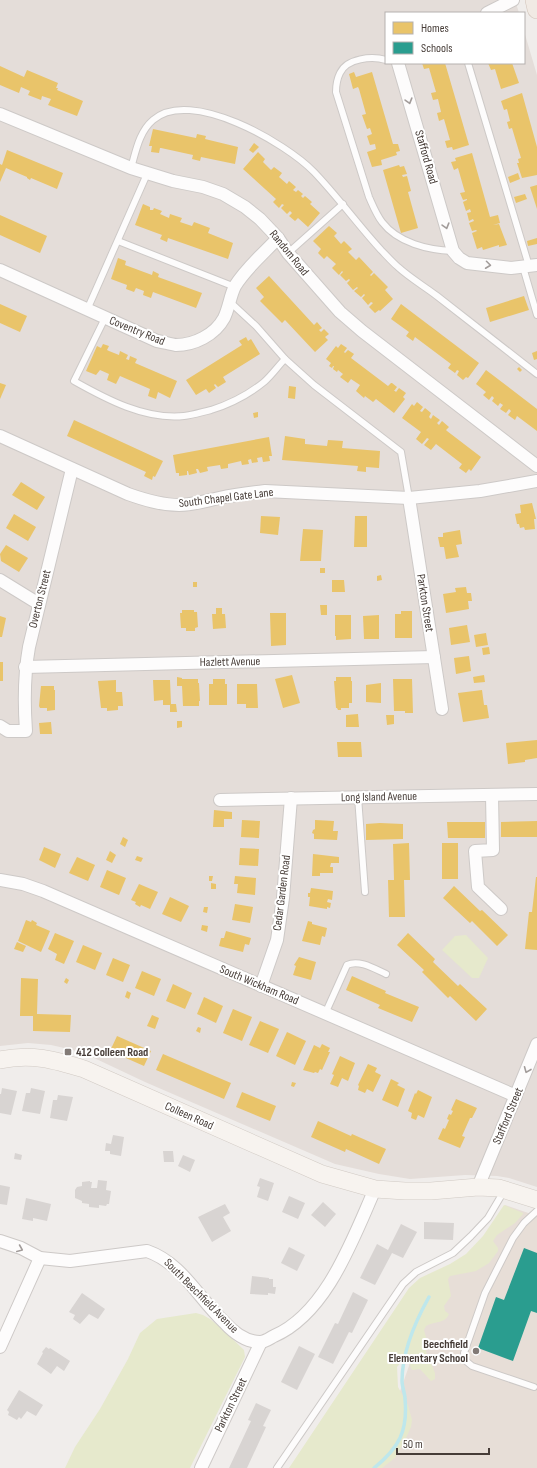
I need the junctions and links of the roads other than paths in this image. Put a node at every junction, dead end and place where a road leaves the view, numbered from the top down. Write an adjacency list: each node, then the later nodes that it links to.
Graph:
1 (513, 0): 4 (street)
2 (534, 0): 3 (main road)
3 (537, 9)
4 (489, 12)
5 (385, 60): 14 (lane)
6 (397, 64): 14 (street, Stafford Road, one-way to 14)
7 (468, 64): 16 (lane)
8 (0, 114): 9 (street, Random Road)
9 (131, 168): 10 (street, Random Road); 11 (lane)
10 (147, 174): 12 (street, Random Road); 13 (lane)
11 (343, 204): 15 (lane); 24 (lane)
12 (278, 238): 15 (street, Random Road); 18 (street, Coventry Road)
13 (118, 241): 18 (lane); 20 (lane)
14 (453, 251): 16 (street, one-way to 16)
15 (288, 253): 26 (street, Random Road)
16 (530, 266): 21 (lane)
17 (0, 270): 20 (street, Coventry Road)
18 (235, 286): 19 (street, Coventry Road)
19 (230, 302): 22 (street, Coventry Road); 23 (lane)
20 (87, 310): 22 (street, Coventry Road)
21 (537, 315)
22 (105, 318): 23 (lane)
23 (285, 359): 29 (lane)
24 (537, 374)
25 (0, 436): 27 (street, South Chapel Gate Lane)
26 (537, 466)
27 (72, 469): 29 (street, South Chapel Gate Lane); 31 (street, Overton Street)
28 (537, 481): 29 (street, South Chapel Gate Lane)
29 (409, 498): 32 (street, Parkton Street)
30 (0, 580): 31 (street)
31 (39, 604): 33 (street, Overton Street)
32 (434, 658): 33 (street, Hazlett Avenue); 34 (street, Parkton Street)
33 (25, 667): 35 (street, Overton Street)
34 (442, 709)
35 (0, 726)
36 (537, 794): 37 (street, Long Island Avenue)
37 (492, 795): 38 (street, Long Island Avenue); 43 (street)
38 (358, 797): 39 (street, Long Island Avenue); 42 (lane)
39 (291, 798): 40 (street, Long Island Avenue); 45 (street, Cedar Garden Road)
40 (220, 800)
41 (0, 880): 45 (street, South Wickham Road)
42 (365, 892)
43 (501, 909)
44 (386, 974): 46 (lane)
45 (261, 986): 46 (street, South Wickham Road)
46 (325, 1014): 49 (street, South Wickham Road)
47 (537, 1044): 49 (street, Stafford Street, one-way to 49)
48 (0, 1060): 51 (street, Colleen Road)
49 (516, 1096): 50 (street, Stafford Street)
50 (478, 1187): 51 (street); 52 (street)
51 (375, 1189): 57 (street)
52 (505, 1190): 53 (street); 61 (lane)
53 (537, 1200)
54 (537, 1211): 59 (lane)
55 (0, 1241): 56 (street, South Beechfield Avenue, one-way to 56)
56 (40, 1258): 57 (street, South Beechfield Avenue); 58 (street)
57 (262, 1342): 60 (street, Parkton Street)
58 (0, 1347)
59 (534, 1387)
60 (201, 1468)
61 (277, 1468)

